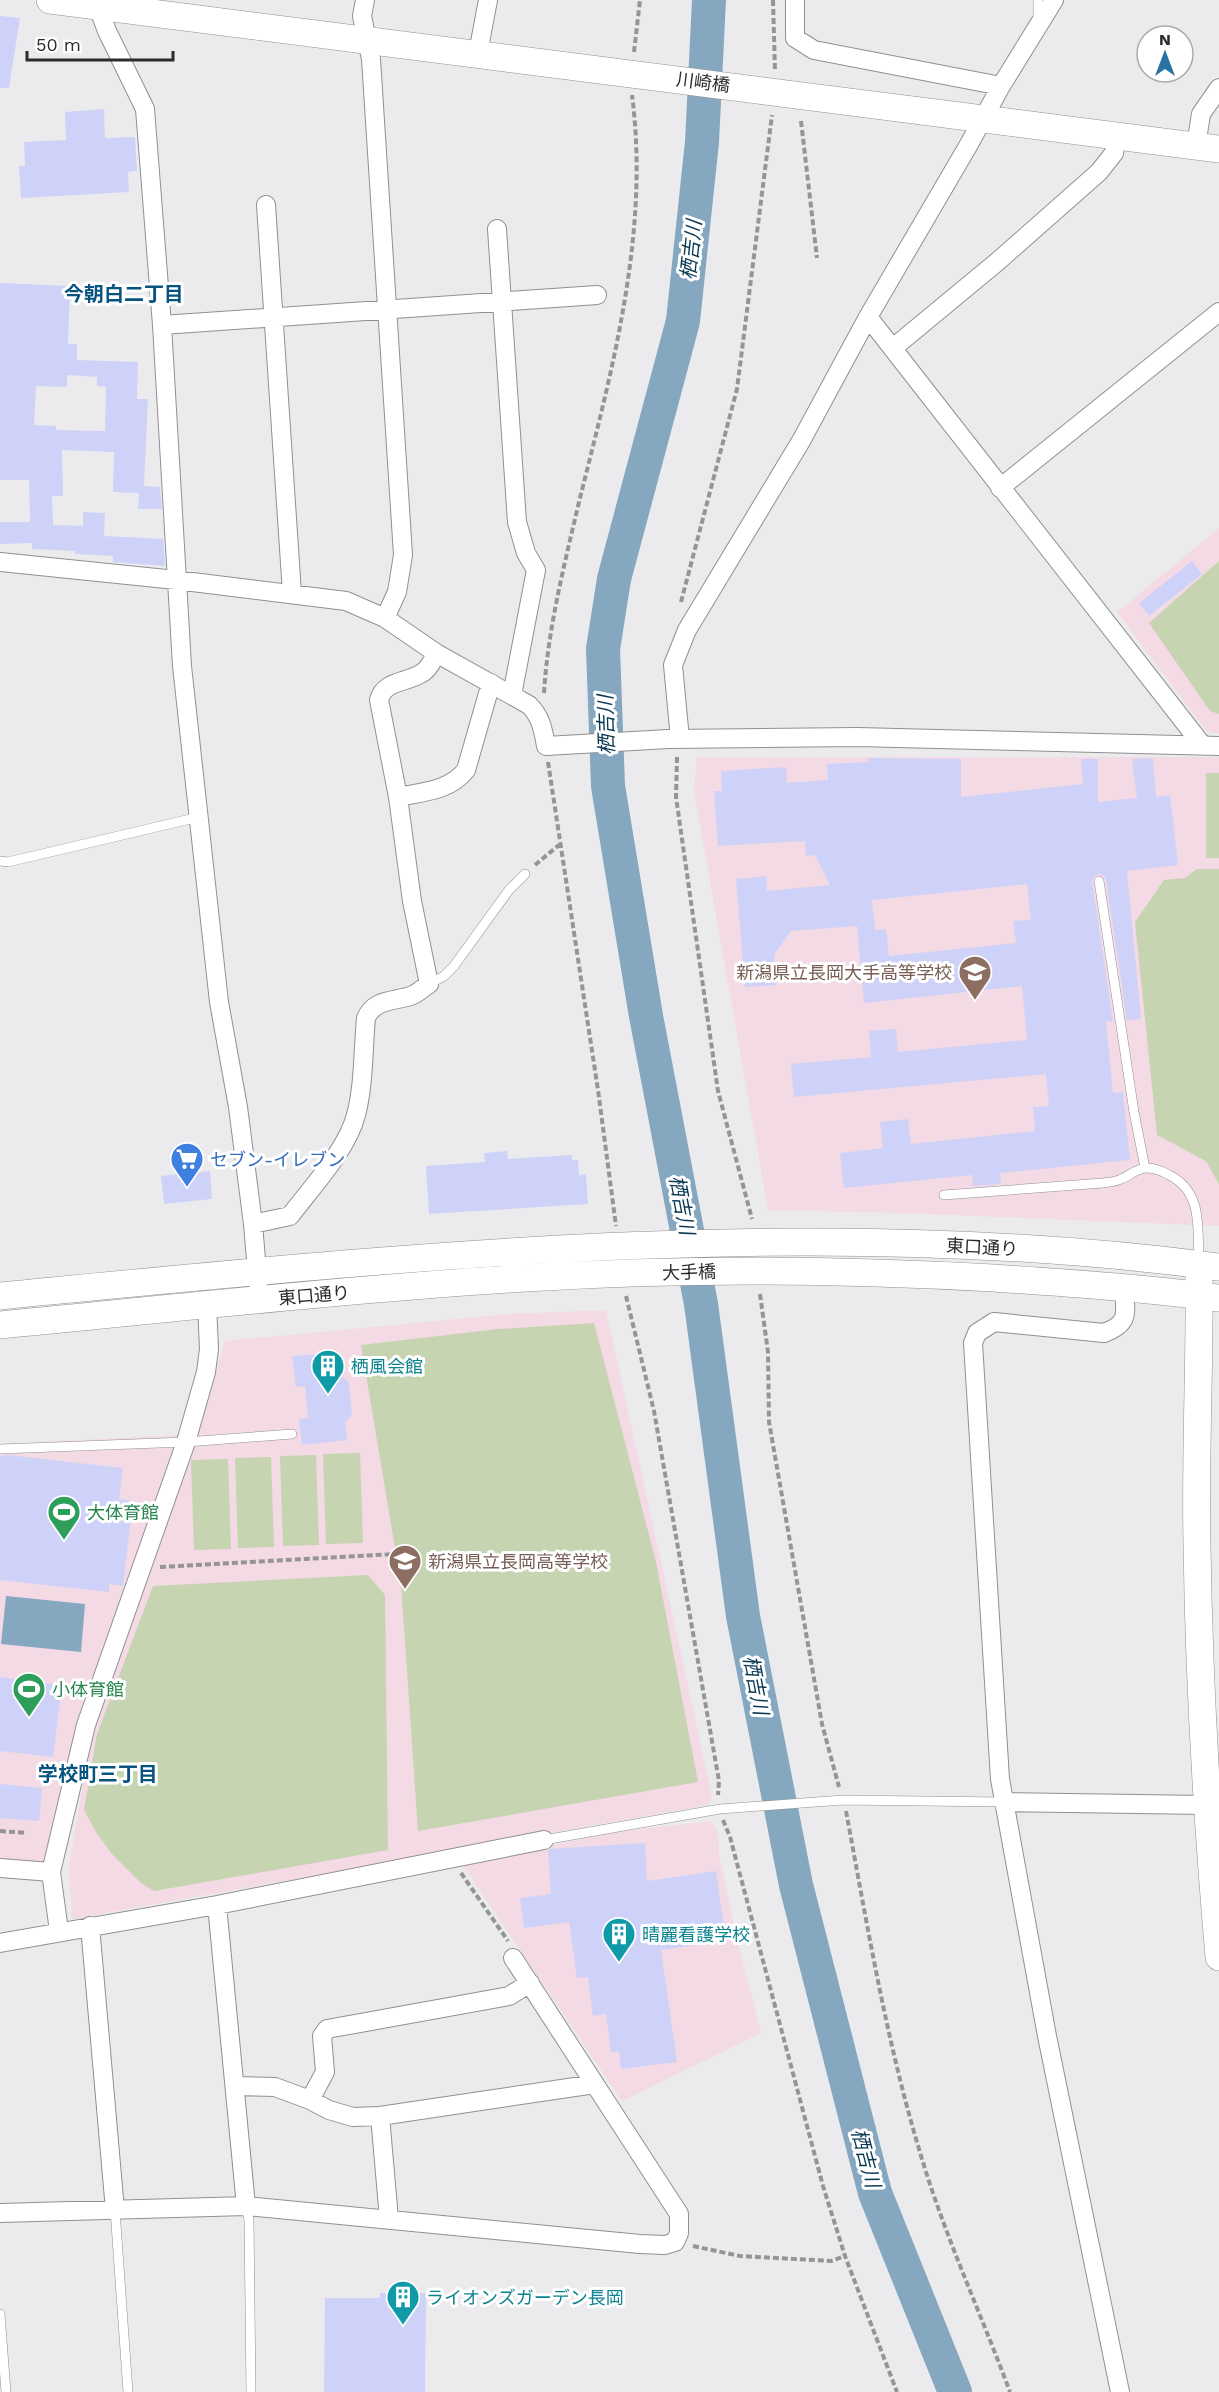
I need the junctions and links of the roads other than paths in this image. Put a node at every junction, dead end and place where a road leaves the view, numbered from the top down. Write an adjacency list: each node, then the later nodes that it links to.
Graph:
1 (50, 0): 7 (street, 川崎橋)
2 (365, 0): 9 (street)
3 (488, 0): 10 (street)
4 (795, 0): 11 (street)
5 (1038, 0): 8 (lane)
6 (1054, 0): 8 (street)
7 (98, 3): 9 (street, 川崎橋); 24 (street)
8 (1038, 27): 11 (street)
9 (367, 40): 10 (street, 川崎橋); 20 (street)
10 (478, 53): 13 (street, 川崎橋)
11 (1001, 86): 13 (street)
12 (1219, 88): 15 (street)
13 (984, 119): 14 (street, 川崎橋); 22 (street)
14 (1117, 135): 15 (street, 川崎橋); 25 (street)
15 (1208, 147)
16 (266, 205): 23 (street)
17 (497, 229): 19 (street)
18 (597, 295): 19 (street)
19 (503, 302): 20 (street); 33 (street)
20 (387, 310): 23 (street); 30 (street)
21 (1219, 312): 26 (street)
22 (868, 317): 25 (street); 34 (street)
23 (272, 318): 24 (street); 29 (street)
24 (162, 326): 28 (street)
25 (893, 348): 26 (street)
26 (1000, 488): 35 (street)
27 (0, 562): 28 (street)
28 (176, 580): 29 (street); 37 (street)
29 (292, 593): 30 (street)
30 (385, 618): 31 (street)
31 (436, 653): 32 (street); 36 (street)
32 (491, 683): 33 (street); 36 (street)
33 (512, 694): 34 (street)
34 (675, 744): 35 (street)
35 (1211, 746)
36 (398, 797): 41 (street)
37 (199, 817): 38 (lane); 44 (street)
38 (0, 861)
39 (525, 874): 41 (lane)
40 (1099, 880): 42 (lane)
41 (429, 984): 44 (street)
42 (1145, 1168): 43 (lane); 47 (lane)
43 (944, 1196)
44 (253, 1224): 48 (street)
45 (748, 1231): 46 (street, 大手橋); 47 (street, 東口通り)
46 (620, 1234): 48 (street, 東口通り)
47 (1209, 1266): 53 (street)
48 (257, 1272): 52 (street, 東口通り); 54 (street)
49 (754, 1282): 50 (street, 大手橋); 51 (street, 東口通り)
50 (628, 1285): 54 (street, 東口通り)
51 (1124, 1288): 53 (street, 東口通り); 60 (street)
52 (0, 1296)
53 (1209, 1297): 61 (street)
54 (259, 1300): 55 (street, 東口通り)
55 (207, 1305): 56 (street, 東口通り); 58 (street)
56 (0, 1325)
57 (292, 1434): 58 (lane)
58 (186, 1442): 59 (lane); 64 (street)
59 (0, 1449)
60 (1004, 1802): 61 (street); 62 (lane); 84 (street)
61 (1206, 1805): 69 (street)
62 (544, 1840): 65 (street)
63 (0, 1868): 64 (street)
64 (51, 1872): 67 (street)
65 (217, 1905): 66 (street); 73 (street)
66 (90, 1926): 67 (street); 77 (street)
67 (59, 1931): 68 (street)
68 (0, 1943)
69 (1219, 1957)
70 (513, 1959): 71 (street)
71 (530, 1983): 72 (street); 74 (street)
72 (595, 2084): 75 (street); 79 (street)
73 (235, 2086): 74 (street); 76 (street)
74 (310, 2100): 75 (street)
75 (380, 2116): 79 (street)
76 (246, 2206): 77 (street); 79 (street); 83 (lane)
77 (115, 2210): 78 (street); 82 (lane)
78 (0, 2213)
79 (389, 2219)
80 (0, 2314): 81 (lane)
81 (6, 2392)
82 (128, 2392)
83 (250, 2392)
84 (1120, 2392)

